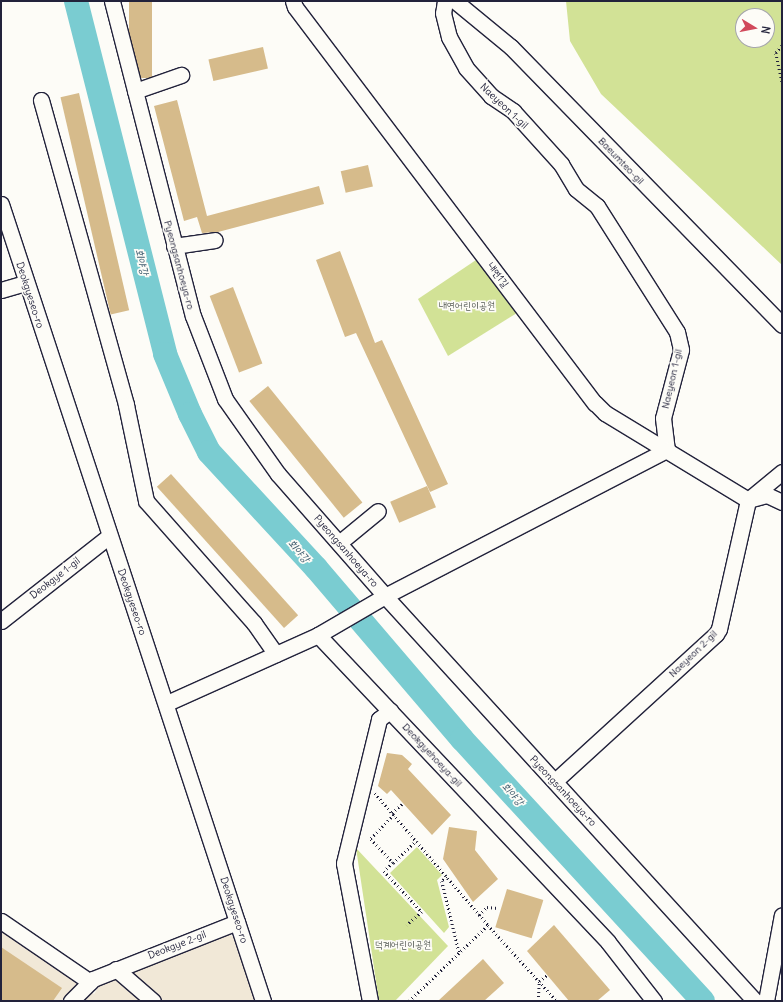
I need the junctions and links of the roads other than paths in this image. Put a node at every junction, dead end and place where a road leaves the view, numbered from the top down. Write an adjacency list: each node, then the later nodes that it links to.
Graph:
1 (112, 1): 6 (street, Pyeongsanhoeya-ro)
2 (293, 1): 14 (street, 내연1길)
3 (445, 1): 14 (street, Naeyeon 1-gil)
4 (456, 1): 13 (street, Baeumteo-gil)
5 (181, 75): 6 (street)
6 (135, 91): 10 (street, Pyeongsanhoeya-ro)
7 (41, 100): 24 (street)
8 (1, 204): 11 (street, Deokgyeseo-ro)
9 (215, 240): 10 (street)
10 (174, 246): 20 (street, Pyeongsanhoeya-ro)
11 (26, 283): 12 (street); 19 (street, Deokgyeseo-ro)
12 (1, 290)
13 (782, 325)
14 (667, 450): 16 (street, 내연1길); 21 (street)
15 (782, 472): 16 (street)
16 (748, 500): 17 (street); 27 (street, Naeyeon 2-gil)
17 (782, 502)
18 (378, 511): 20 (street)
19 (109, 536): 22 (street, Deokgye 1-gil); 25 (street, Deokgyeseo-ro)
20 (339, 543): 21 (street, Pyeongsanhoeya-ro)
21 (385, 596): 23 (street); 27 (street, Pyeongsanhoeya-ro)
22 (1, 621)
23 (324, 631): 24 (street); 26 (street, Deokgyehoeya-gil)
24 (276, 654): 25 (street)
25 (167, 703): 30 (street, Deokgyeseo-ro)
26 (390, 711): 36 (street); 37 (street, Deokgyehoeya-gil)
27 (555, 781): 38 (street, Pyeongsanhoeya-ro)
28 (782, 915): 39 (street)
29 (1, 921): 32 (street)
30 (237, 922): 31 (street, Deokgye 2-gil); 35 (street, Deokgyeseo-ro)
31 (116, 969): 32 (street, Deokgye 2-gil); 33 (street)
32 (90, 982): 34 (street, Deokgye 2-gil)
33 (147, 999)
34 (71, 1001)
35 (263, 1001)
36 (370, 1001)
37 (654, 1001)
38 (755, 1001)
39 (766, 1001)

